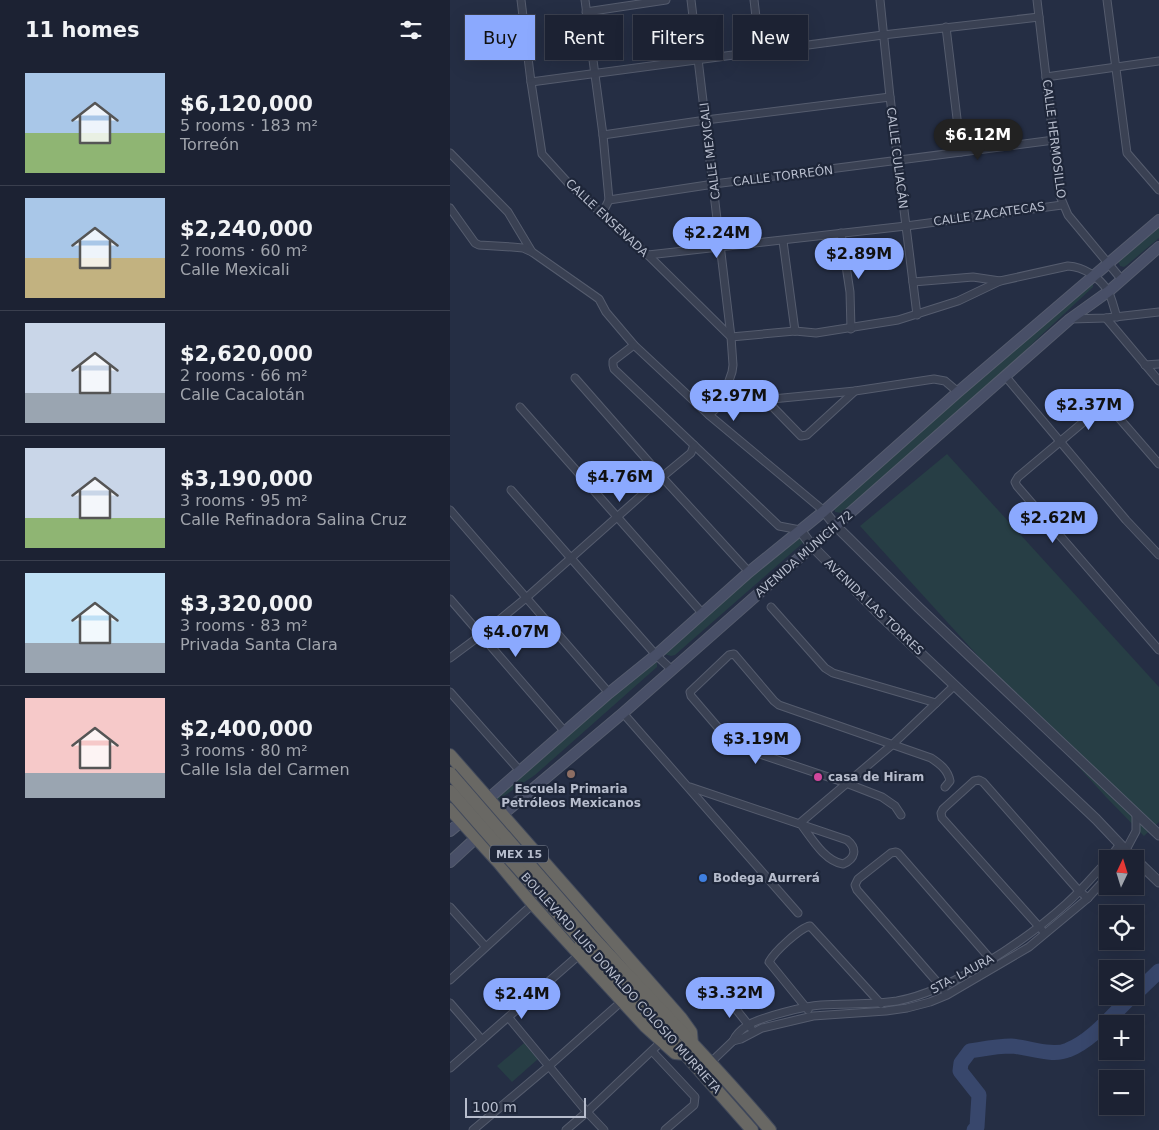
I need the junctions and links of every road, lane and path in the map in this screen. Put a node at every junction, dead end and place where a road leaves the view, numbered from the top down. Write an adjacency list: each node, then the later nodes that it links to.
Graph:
1 (521, 0): 22 (street, CALLE ENSENADA)
2 (585, 0): 9 (street)
3 (666, 0): 9 (street)
4 (691, 0): 10 (street, CALLE MEXICALI)
5 (754, 0): 11 (street)
6 (880, 0): 14 (street, CALLE CULIACÁN)
7 (1036, 0): 12 (street, CALLE HERMOSILLO)
8 (1107, 0): 19 (street)
9 (586, 12): 20 (street)
10 (693, 15)
11 (756, 15)
12 (1039, 17): 13 (street); 21 (street, CALLE HERMOSILLO)
13 (946, 27): 14 (street); 27 (street)
14 (883, 35): 15 (street); 23 (street, CALLE CULIACÁN)
15 (808, 45)
16 (684, 60): 20 (street)
17 (698, 60): 24 (street, CALLE MEXICALI)
18 (1159, 61): 19 (street)
19 (1116, 66): 21 (street); 31 (street)
20 (594, 73): 22 (street); 25 (street)
21 (1046, 77): 26 (street, CALLE HERMOSILLO)
22 (530, 82): 35 (street, CALLE ENSENADA)
23 (890, 97): 24 (street); 29 (street, CALLE CULIACÁN)
24 (706, 120): 25 (street); 30 (street, CALLE MEXICALI)
25 (603, 135): 32 (street)
26 (1054, 140): 27 (street, CALLE TORREÓN); 33 (street, CALLE HERMOSILLO)
27 (961, 152): 29 (street, CALLE TORREÓN)
28 (450, 153): 42 (street)
29 (898, 161): 30 (street, CALLE TORREÓN); 37 (street, CALLE CULIACÁN)
30 (714, 184): 32 (street, CALLE TORREÓN); 40 (street, CALLE MEXICALI)
31 (1159, 190)
32 (609, 200): 35 (street)
33 (1062, 205): 37 (street, CALLE ZACATECAS); 44 (street, CALLE HERMOSILLO)
34 (450, 208): 42 (street)
35 (602, 214): 43 (street, CALLE ENSENADA)
36 (1159, 220): 44 (main road, AVENIDA MÚNICH 72)
37 (906, 226): 38 (street, CALLE ZACATECAS); 48 (street, CALLE CULIACÁN)
38 (841, 233): 39 (street, CALLE ZACATECAS); 55 (street)
39 (783, 241): 40 (street, CALLE ZACATECAS); 56 (street)
40 (720, 247): 43 (street, CALLE ZACATECAS); 57 (street, CALLE MEXICALI)
41 (1159, 247): 46 (main road, AVENIDA MÚNICH 72)
42 (532, 252): 58 (street)
43 (648, 255): 57 (street, CALLE ENSENADA)
44 (1108, 263): 45 (main road, AVENIDA MÚNICH 72); 46 (street, CALLE HERMOSILLO)
45 (1094, 275): 47 (street); 49 (street); 65 (main road, AVENIDA MÚNICH 72)
46 (1122, 280): 49 (main road, AVENIDA MÚNICH 72)
47 (1000, 281): 48 (street); 51 (street)
48 (913, 282): 51 (street, CALLE CULIACÁN)
49 (1108, 291): 52 (street); 54 (main road, AVENIDA MÚNICH 72)
50 (1159, 312): 52 (street)
51 (917, 315): 55 (street)
52 (1117, 317): 53 (street)
53 (1106, 318): 54 (street); 60 (street)
54 (1070, 319): 61 (main road, AVENIDA MÚNICH 72)
55 (851, 328): 56 (street)
56 (794, 331): 57 (street)
57 (731, 336): 67 (street, CALLE MEXICALI)
58 (634, 345): 69 (street); 71 (street)
59 (1159, 364): 60 (street)
60 (1145, 365): 63 (street)
61 (1006, 377): 70 (street); 78 (main road, AVENIDA MÚNICH 72)
62 (575, 378): 73 (street)
63 (1159, 381)
64 (855, 390): 65 (street); 66 (street); 66 (street)
65 (958, 392): 76 (main road, AVENIDA MÚNICH 72)
66 (766, 400): 67 (street)
67 (721, 404): 69 (street)
68 (520, 407): 77 (street)
69 (709, 415): 76 (street)
70 (1060, 441): 72 (street); 81 (street); 89 (street)
71 (694, 445): 73 (street); 79 (street)
72 (1159, 464)
73 (662, 477): 77 (street); 83 (street)
74 (511, 490): 82 (street)
75 (450, 510): 84 (street)
76 (824, 511): 78 (street); 79 (main road, AVENIDA MÚNICH 72)
77 (617, 517): 82 (street); 87 (street)
78 (836, 526): 80 (main road, AVENIDA MÚNICH 72); 109 (street)
79 (800, 530): 80 (street, AVENIDA LAS TORRES); 83 (main road, AVENIDA MÚNICH 72)
80 (812, 546): 92 (main road, AVENIDA MÚNICH 72); 93 (street, AVENIDA LAS TORRES)
81 (1159, 555)
82 (571, 558): 84 (street); 90 (street)
83 (749, 572): 87 (main road, AVENIDA MÚNICH 72)
84 (526, 598): 88 (street); 95 (street)
85 (450, 599): 88 (street)
86 (771, 606): 96 (street)
87 (703, 614): 90 (main road, AVENIDA MÚNICH 72)
88 (482, 635): 91 (street); 98 (street)
89 (1159, 650)
90 (656, 655): 92 (street); 95 (main road, AVENIDA MÚNICH 72)
91 (450, 658)
92 (672, 670): 97 (main road, AVENIDA MÚNICH 72)
93 (955, 685): 96 (street); 118 (street, AVENIDA LAS TORRES)
94 (450, 692): 101 (street)
95 (610, 693): 98 (main road, AVENIDA MÚNICH 72)
96 (936, 703): 99 (street)
97 (623, 712): 104 (street); 110 (main road, AVENIDA MÚNICH 72)
98 (564, 732): 101 (main road, AVENIDA MÚNICH 72)
99 (893, 744): 102 (street); 102 (street); 105 (street)
100 (452, 764): 103 (highway); 107 (highway); 133 (highway, BOULEVARD LUIS DONALDO COLOSIO MURRIETA / MEX 15, bridge)
101 (520, 771): 107 (main road, AVENIDA MÚNICH 72)
102 (846, 783): 111 (street); 113 (street)
103 (450, 784)
104 (690, 787): 113 (street); 130 (street)
105 (945, 787)
106 (450, 791): 133 (highway, BOULEVARD LUIS DONALDO COLOSIO MURRIETA / MEX 15, bridge)
107 (488, 799): 110 (highway); 112 (highway, AVENIDA MÚNICH 72)
108 (450, 809): 112 (highway)
109 (1136, 814): 115 (street); 119 (street, STA. LAURA)
110 (502, 815): 116 (highway, AVENIDA MÚNICH 72); 117 (highway)
111 (901, 815)
112 (461, 822): 114 (main road, AVENIDA MÚNICH 72); 116 (highway)
113 (800, 824): 113 (street)
114 (450, 831)
115 (1159, 835)
116 (476, 838): 120 (main road, AVENIDA MÚNICH 72); 121 (highway)
117 (528, 844): 121 (highway); 154 (highway)
118 (1121, 850)
119 (1123, 850)
120 (450, 862)
121 (499, 863): 128 (highway)
122 (1144, 868): 124 (street, AVENIDA LAS TORRES)
123 (1099, 869): 126 (street, STA. LAURA)
124 (1159, 882)
125 (1099, 886): 127 (street, STA. LAURA)
126 (1079, 891): 127 (street); 131 (street, STA. LAURA); 131 (street)
127 (1088, 898): 132 (street, STA. LAURA)
128 (533, 904): 134 (street); 135 (highway)
129 (450, 907): 134 (street)
130 (798, 914)
131 (1039, 927): 132 (street); 136 (street, STA. LAURA)
132 (1046, 933): 137 (street, STA. LAURA)
133 (584, 936): 154 (highway, BOULEVARD LUIS DONALDO COLOSIO MURRIETA / MEX 15)
134 (485, 946): 138 (street)
135 (579, 955): 142 (highway); 148 (street)
136 (991, 959): 137 (street); 139 (street, STA. LAURA); 139 (street)
137 (998, 967): 141 (street, STA. LAURA)
138 (450, 980)
139 (942, 987): 141 (street); 144 (street, STA. LAURA)
140 (723, 993): 149 (street)
141 (947, 995): 146 (street, STA. LAURA)
142 (622, 1000): 153 (highway); 157 (street)
143 (450, 1003): 151 (street)
144 (880, 1003): 145 (street, STA. LAURA); 145 (street); 146 (street)
145 (806, 1008): 147 (street); 149 (street, STA. LAURA)
146 (886, 1011): 147 (street, STA. LAURA)
147 (813, 1016): 150 (street, STA. LAURA)
148 (509, 1018): 151 (street); 157 (street)
149 (749, 1024): 150 (street); 152 (street)
150 (753, 1032): 152 (street, STA. LAURA)
151 (482, 1040): 158 (street)
152 (733, 1041): 156 (street)
153 (661, 1042): 154 (highway); 155 (street)
154 (689, 1049): 156 (highway, BOULEVARD LUIS DONALDO COLOSIO MURRIETA / MEX 15); 165 (highway, BOULEVARD LUIS DONALDO COLOSIO MURRIETA / MEX 15)
155 (652, 1051): 159 (street); 164 (street)
156 (711, 1062): 160 (highway, BOULEVARD LUIS DONALDO COLOSIO MURRIETA / MEX 15)
157 (548, 1066): 159 (street); 161 (street)
158 (450, 1068)
159 (587, 1112): 162 (street); 163 (street)
160 (770, 1129)
161 (473, 1130)
162 (566, 1130)
163 (604, 1130)
164 (665, 1130)
165 (752, 1130)

